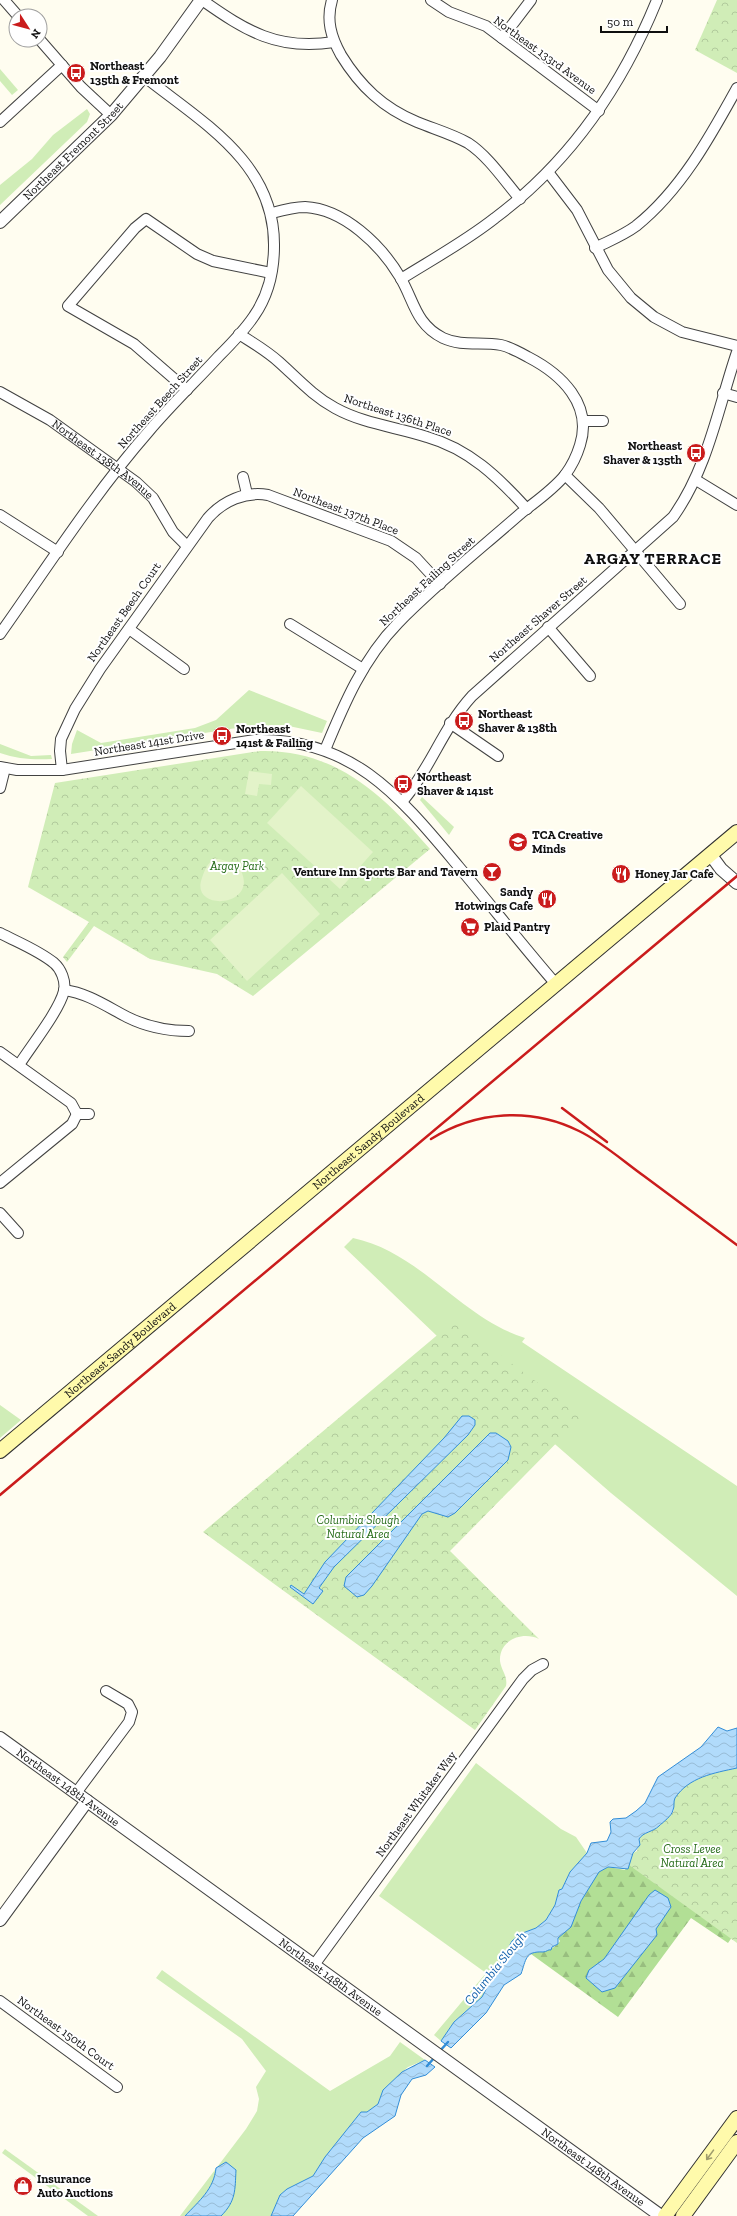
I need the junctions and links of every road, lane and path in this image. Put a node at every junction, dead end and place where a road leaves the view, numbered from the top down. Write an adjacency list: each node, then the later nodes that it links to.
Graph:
1 (4, 0): 7 (street)
2 (202, 0): 9 (street); 12 (street, Northeast Fremont Street)
3 (332, 0): 9 (street)
4 (431, 0): 8 (street, Northeast 133rd Avenue)
5 (531, 0): 8 (street)
6 (657, 0): 14 (street)
7 (11, 8)
8 (502, 38): 14 (street, Northeast 133rd Avenue)
9 (334, 42): 18 (street)
10 (47, 48): 11 (street)
11 (62, 65): 15 (street); 16 (street)
12 (145, 76): 15 (street, Northeast Fremont Street); 19 (street, Northeast Beech Street)
13 (737, 88): 21 (street)
14 (599, 111): 17 (street)
15 (111, 115): 20 (street, Northeast Fremont Street)
16 (0, 122)
17 (548, 172): 18 (street); 21 (street)
18 (520, 198): 23 (street)
19 (272, 213): 22 (street, Northeast Beech Street); 23 (street)
20 (0, 222)
21 (595, 248): 25 (street)
22 (272, 273): 24 (street, Northeast Beech Street); 27 (street)
23 (401, 279): 31 (street)
24 (239, 334): 27 (street, Northeast Beech Street); 39 (street, Northeast 136th Place)
25 (737, 346)
26 (737, 352): 29 (street, Northeast Shaver Street)
27 (187, 390): 33 (street, Northeast Beech Street)
28 (0, 392): 33 (street, Northeast 138th Avenue)
29 (723, 393): 30 (street); 36 (street, Northeast Shaver Street)
30 (737, 398)
31 (584, 421): 32 (street); 34 (street)
32 (603, 421)
33 (118, 469): 41 (street, Northeast 138th Avenue); 42 (street, Northeast Beech Street)
34 (565, 476): 39 (street, Northeast Failing Street); 43 (street)
35 (242, 477): 37 (street)
36 (696, 480): 38 (street); 43 (street, Northeast Shaver Street)
37 (247, 494): 41 (street, Northeast Beech Court); 44 (street, Northeast 137th Place)
38 (737, 505)
39 (526, 509): 44 (street, Northeast Failing Street)
40 (0, 515): 42 (street)
41 (188, 546): 48 (street, Northeast Beech Court)
42 (58, 552): 49 (street, Northeast Beech Street)
43 (636, 552): 45 (street); 47 (street, Northeast Shaver Street)
44 (440, 584): 51 (street, Northeast Failing Street)
45 (680, 604)
46 (290, 624): 51 (street)
47 (548, 628): 52 (street); 53 (street, Northeast Shaver Street)
48 (129, 629): 50 (street); 57 (street, Northeast Beech Court)
49 (0, 634)
50 (184, 669)
51 (363, 669): 54 (street, Northeast Failing Street)
52 (590, 676)
53 (450, 724): 55 (street); 59 (street, Northeast Shaver Street)
54 (325, 750): 57 (street, Northeast 141st Drive); 59 (street, Northeast 141st Drive)
55 (498, 756)
56 (3, 768): 57 (street, Northeast 141st Drive); 58 (street)
57 (62, 770)
58 (0, 788)
59 (402, 802): 64 (street, Northeast 141st Drive)
60 (737, 832): 61 (main road, Northeast Sandy Boulevard)
61 (710, 854): 62 (street); 64 (main road, Northeast Sandy Boulevard)
62 (737, 883)
63 (0, 933): 65 (street)
64 (555, 983): 74 (main road, Northeast Sandy Boulevard)
65 (64, 990): 66 (street); 68 (street)
66 (189, 1031)
67 (0, 1052): 68 (street)
68 (19, 1065): 69 (street)
69 (77, 1114): 70 (street); 71 (street)
70 (89, 1114)
71 (0, 1183)
72 (0, 1213): 73 (street)
73 (18, 1233)
74 (0, 1451)
75 (543, 1664): 81 (street, Northeast Whitaker Way)
76 (106, 1691): 78 (street)
77 (0, 1738): 78 (street, Northeast 148th Avenue)
78 (76, 1793): 79 (street, Northeast 148th Avenue)
79 (87, 1800): 80 (street); 81 (street, Northeast 148th Avenue)
80 (0, 1920)
81 (314, 1965): 86 (street, Northeast 148th Avenue)
82 (0, 2001): 83 (street, Northeast 150th Court)
83 (117, 2087)
84 (737, 2118): 87 (main road, one-way to 87)
85 (737, 2142): 88 (main road)
86 (661, 2216)
87 (665, 2216)
88 (683, 2216)

